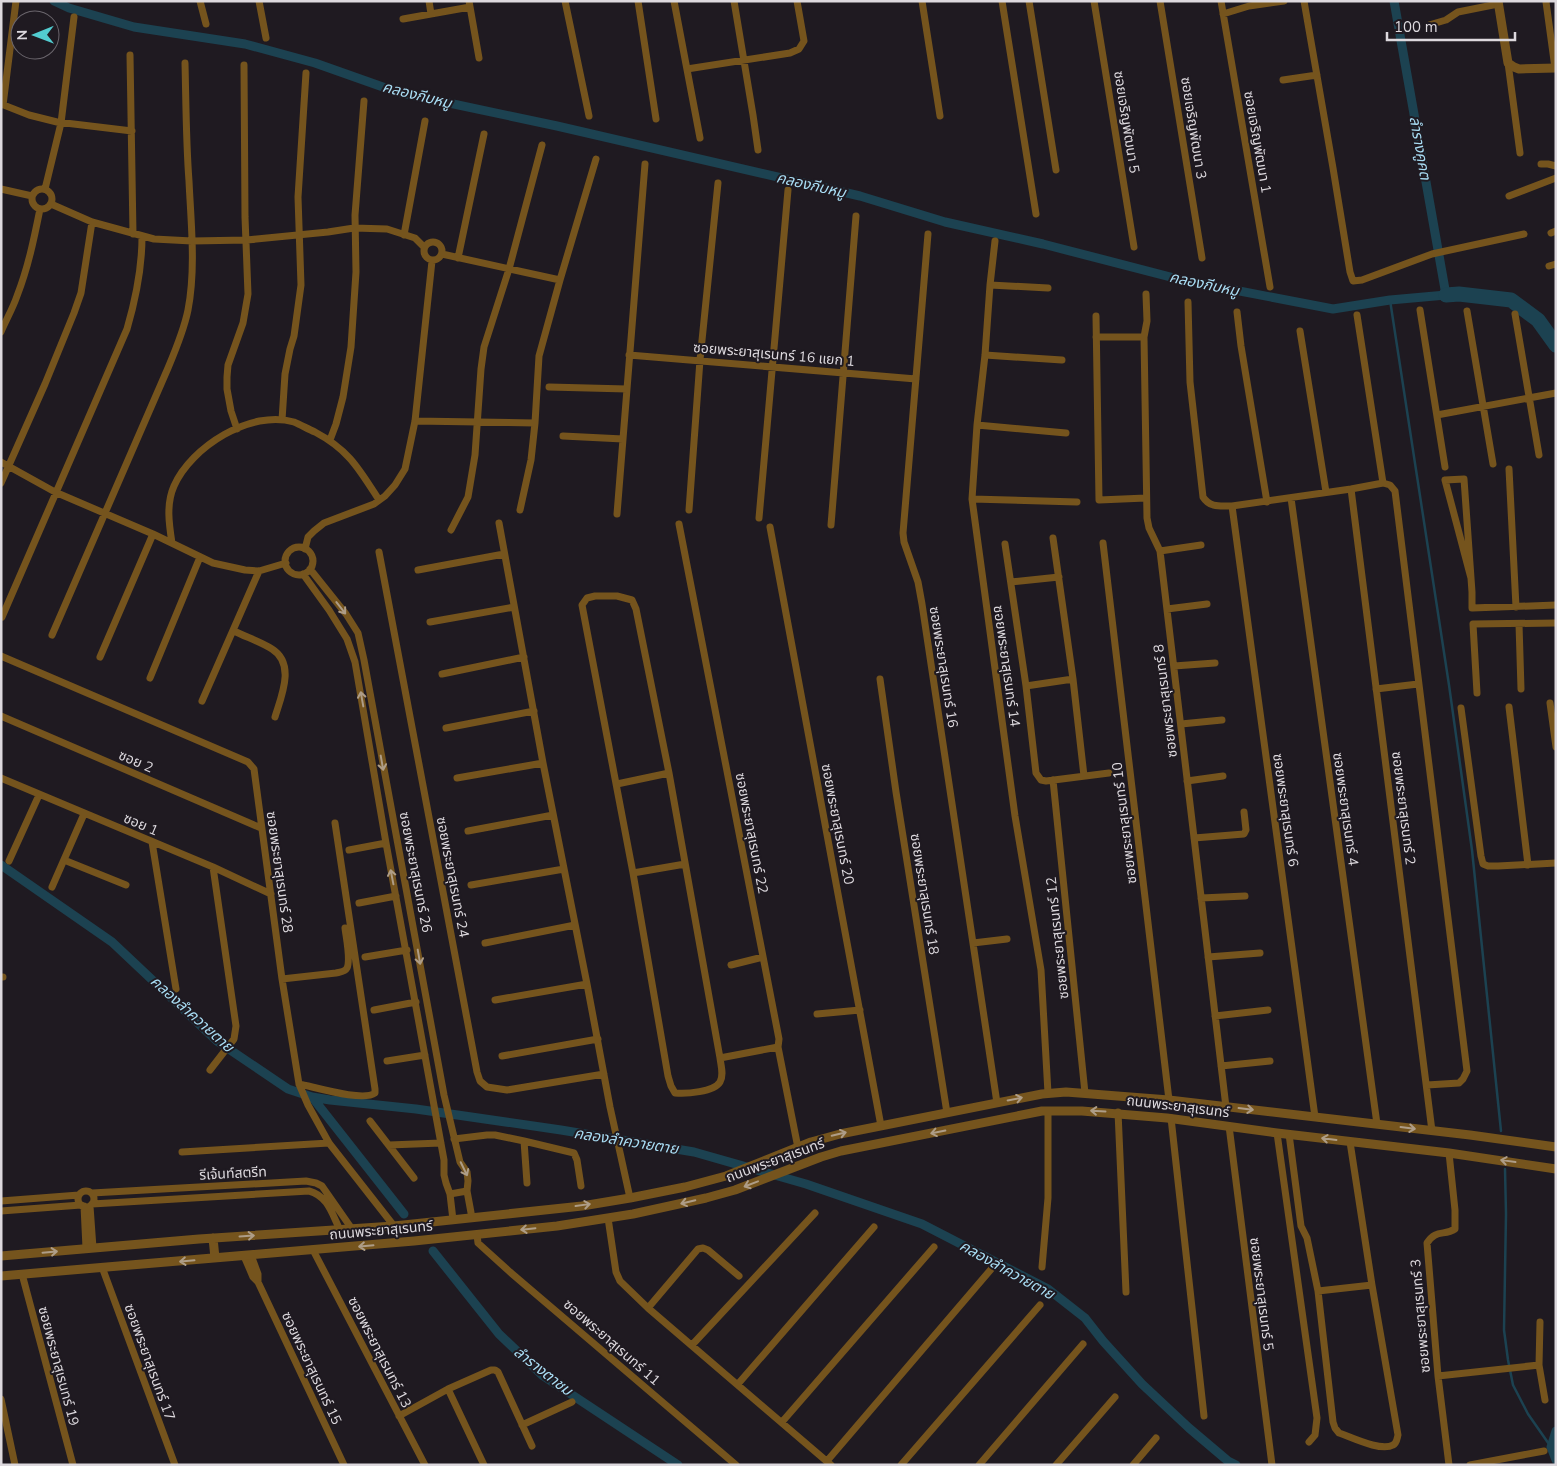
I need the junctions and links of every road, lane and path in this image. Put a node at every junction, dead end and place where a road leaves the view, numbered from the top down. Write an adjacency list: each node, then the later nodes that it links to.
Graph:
1 (16, 1): 40 (street)
2 (200, 1): 25 (street)
3 (258, 1): 27 (street)
4 (429, 1): 21 (street)
5 (565, 1): 41 (street)
6 (638, 1): 43 (street)
7 (674, 1): 35 (street)
8 (734, 1): 30 (street)
9 (797, 1): 30 (street)
10 (922, 1): 42 (street)
11 (1002, 1): 66 (street)
12 (1029, 1): 56 (street)
13 (1094, 1): 80 (street, ซอยเจริญพัฒนา 5)
14 (1160, 1): 83 (street, ซอยเจริญพัฒนา 3)
15 (1221, 1): 22 (street, ซอยเจริญพัฒนา 1)
16 (1284, 1): 22 (street)
17 (1304, 1): 37 (street)
18 (1546, 2): 34 (street)
19 (1498, 3): 26 (street); 32 (street)
20 (469, 4): 21 (street); 29 (street)
21 (431, 14): 24 (street)
22 (1223, 14): 88 (street, ซอยเจริญพัฒนา 1)
23 (74, 17): 45 (street)
24 (403, 19)
25 (206, 24)
26 (1429, 25)
27 (266, 38)
28 (130, 55): 46 (street)
29 (479, 58)
30 (744, 60): 35 (street); 50 (street)
31 (185, 63): 77 (street)
32 (1508, 63): 34 (street); 51 (street)
33 (244, 65): 76 (street)
34 (1555, 68)
35 (687, 69): 48 (street)
36 (306, 73): 71 (street)
37 (1317, 75): 38 (street); 73 (street)
38 (1283, 80)
39 (364, 101): 69 (street)
40 (2, 105): 45 (street)
41 (589, 116)
42 (940, 116)
43 (656, 119)
44 (425, 121): 74 (street)
45 (61, 123): 46 (street); 60 (street)
46 (132, 130): 70 (street)
47 (484, 134): 82 (street)
48 (700, 138)
49 (542, 145): 85 (street)
50 (758, 150)
51 (1520, 153)
52 (596, 159): 86 (street)
53 (645, 164): 102 (street)
54 (1541, 164): 55 (street)
55 (1556, 166)
56 (1056, 170)
57 (1556, 178): 63 (street)
58 (718, 183): 104 (street)
59 (1, 189): 62 (street)
60 (45, 189): 62 (street); 64 (street)
61 (788, 190): 106 (street)
62 (32, 196): 65 (street)
63 (1509, 196)
64 (51, 204): 65 (street); 68 (street)
65 (40, 210): 99 (street)
66 (1036, 214)
67 (856, 216): 107 (street)
68 (92, 222): 70 (street); 128 (street)
69 (354, 228): 71 (street); 74 (street); 124 (street)
70 (133, 234): 75 (street)
71 (298, 234): 76 (street); 115 (street)
72 (928, 234): 108 (street, ซอยพระยาสุเรนทร์ 16)
73 (1524, 234)
74 (404, 235): 79 (street)
75 (142, 236): 77 (street); 134 (street)
76 (246, 240): 77 (street); 120 (street)
77 (192, 241): 145 (street)
78 (995, 241): 87 (street, ซอยพระยาสุเรนทร์ 14)
79 (424, 246): 81 (street); 84 (street)
80 (1134, 246)
81 (442, 254): 82 (street); 84 (street)
82 (458, 258): 85 (street)
83 (1202, 258)
84 (432, 261): 116 (street)
85 (509, 269): 86 (street); 117 (street)
86 (560, 280): 118 (street)
87 (990, 285): 89 (street); 103 (street, ซอยพระยาสุเรนทร์ 14)
88 (1270, 287)
89 (1048, 288)
90 (1146, 294): 101 (street, ซอยพระยาสุเรนทร์ 8)
91 (1188, 302): 142 (street)
92 (1420, 310): 114 (street)
93 (1467, 311): 113 (street)
94 (1237, 312): 141 (street)
95 (1515, 314): 112 (street)
96 (1357, 315): 131 (street)
97 (1096, 316): 100 (street)
98 (1300, 331): 135 (street)
99 (1, 332)
100 (1096, 337): 101 (street); 136 (street)
101 (1144, 337): 136 (street, ซอยพระยาสุเรนทร์ 8)
102 (630, 355): 104 (street, ซอยพระยาสุเรนทร์ 16 แยก 1); 110 (street)
103 (985, 355): 105 (street); 119 (street, ซอยพระยาสุเรนทร์ 14)
104 (700, 360): 106 (street, ซอยพระยาสุเรนทร์ 16 แยก 1); 144 (street)
105 (1062, 360)
106 (773, 366): 107 (street, ซอยพระยาสุเรนทร์ 16 แยก 1); 147 (street)
107 (843, 372): 108 (street, ซอยพระยาสุเรนทร์ 16 แยก 1); 150 (street)
108 (916, 379): 251 (street, ซอยพระยาสุเรนทร์ 16)
109 (549, 387): 110 (street)
110 (627, 390): 123 (street)
111 (1556, 393): 112 (street)
112 (1530, 398): 113 (street); 125 (street)
113 (1483, 407): 114 (street); 127 (street)
114 (1437, 415): 129 (street)
115 (282, 420): 120 (street); 124 (street)
116 (415, 421): 117 (street); 139 (street)
117 (478, 422): 118 (street); 152 (street)
118 (535, 423): 143 (street)
119 (977, 425): 121 (street); 138 (street, ซอยพระยาสุเรนทร์ 14)
120 (237, 429): 155 (street)
121 (1066, 433)
122 (563, 436): 123 (street)
123 (623, 439): 146 (street)
124 (330, 440): 139 (street)
125 (1539, 455)
126 (1, 462): 128 (street)
127 (1493, 464)
128 (9, 466): 132 (street); 134 (street)
129 (1445, 467)
130 (1509, 469): 175 (street)
131 (1383, 483): 133 (street); 192 (street)
132 (1, 484)
133 (1351, 489): 135 (street); 194 (street, ซอยพระยาสุเรนทร์ 2)
134 (56, 492): 145 (street); 177 (street)
135 (1326, 492): 137 (street)
136 (1146, 498): 160 (street, ซอยพระยาสุเรนทร์ 8)
137 (1291, 498): 141 (street); 293 (street, ซอยพระยาสุเรนทร์ 4)
138 (972, 499): 140 (street); 282 (street, ซอยพระยาสุเรนทร์ 14)
139 (379, 500): 159 (street)
140 (1077, 502)
141 (1267, 502): 142 (street)
142 (1232, 506): 290 (street, ซอยพระยาสุเรนทร์ 6)
143 (520, 510)
144 (689, 510)
145 (105, 512): 153 (street); 182 (street)
146 (617, 514)
147 (759, 518)
148 (499, 523): 162 (street)
149 (679, 524): 255 (street, ซอยพระยาสุเรนทร์ 22)
150 (832, 525)
151 (770, 527): 264 (street, ซอยพระยาสุเรนทร์ 20)
152 (451, 530)
153 (153, 534): 155 (street); 184 (street)
154 (1053, 538): 169 (street)
155 (172, 543): 163 (street)
156 (1103, 543): 284 (street, ซอยพระยาสุเรนทร์ 10)
157 (1005, 544): 171 (street)
158 (1201, 545): 160 (street)
159 (305, 549): 164 (street); 165 (street, ซอยพระยาสุเรนทร์ 26)
160 (1160, 551): 176 (street, ซอยพระยาสุเรนทร์ 8)
161 (380, 552): 279 (street, ซอยพระยาสุเรนทร์ 24)
162 (504, 554): 166 (street); 174 (street)
163 (200, 557): 167 (street); 189 (street)
164 (286, 563): 167 (street); 168 (street, ซอยพระยาสุเรนทร์ 26)
165 (310, 569): 168 (street); 222 (street, ซอยพระยาสุเรนทร์ 26, one-way to 222)
166 (418, 570)
167 (259, 571): 181 (street)
168 (303, 574): 223 (street, ซอยพระยาสุเรนทร์ 26, one-way to 168)
169 (1059, 577): 171 (street); 191 (street)
170 (1471, 578): 170 (street); 175 (street)
171 (1011, 582): 193 (street)
172 (1207, 604): 176 (street)
173 (1556, 605): 175 (street)
174 (514, 607): 178 (street); 185 (street)
175 (1516, 607)
176 (1167, 609): 187 (street, ซอยพระยาสุเรนทร์ 8)
177 (2, 617)
178 (430, 622)
179 (1556, 623): 180 (street)
180 (1519, 624): 195 (street); 196 (street)
181 (234, 631): 197 (street); 203 (street)
182 (52, 635)
183 (1, 656): 225 (street, ซอยพระยาสุเรนทร์ 28)
184 (100, 657)
185 (524, 657): 188 (street); 201 (street)
186 (1215, 663): 187 (street)
187 (1174, 666): 205 (street, ซอยพระยาสุเรนทร์ 8)
188 (442, 674)
189 (150, 678)
190 (880, 679): 289 (street, ซอยพระยาสุเรนทร์ 18)
191 (1073, 679): 193 (street); 211 (street)
192 (1418, 684): 194 (street); 280 (street)
193 (1026, 686): 215 (street)
194 (1376, 689): 280 (street, ซอยพระยาสุเรนทร์ 2)
195 (1521, 689)
196 (1477, 693)
197 (202, 701)
198 (1550, 703): 207 (street)
199 (1509, 707): 235 (street)
200 (1461, 708): 235 (street)
201 (534, 711): 206 (street); 208 (street)
202 (1, 716): 225 (street, ซอย 2)
203 (275, 717)
204 (1222, 720): 205 (street)
205 (1181, 724): 216 (street, ซอยพระยาสุเรนทร์ 8)
206 (446, 728)
207 (1556, 747)
208 (543, 763): 214 (street); 221 (street)
209 (669, 773): 217 (street); 217 (street); 234 (street)
210 (1109, 773): 211 (street)
211 (1084, 776): 215 (street)
212 (1223, 776): 216 (street)
213 (1, 778): 218 (street, ซอย 1)
214 (457, 778)
215 (1053, 780): 283 (street, ซอยพระยาสุเรนทร์ 12)
216 (1187, 781): 227 (street, ซอยพระยาสุเรนทร์ 8)
217 (617, 784): 238 (street)
218 (39, 795): 220 (street, ซอย 1); 232 (street)
219 (1244, 812): 227 (street)
220 (84, 814): 228 (street, ซอย 1); 231 (street)
221 (553, 815): 226 (street); 237 (street)
222 (392, 818): 223 (street); 267 (street, ซอยพระยาสุเรนทร์ 26, one-way to 267)
223 (382, 820): 229 (street, ซอยพระยาสุเรนทร์ 26)
224 (335, 823): 281 (street)
225 (261, 828): 242 (street, ซอยพระยาสุเรนทร์ 28)
226 (468, 831)
227 (1194, 838): 245 (street, ซอยพระยาสุเรนทร์ 8)
228 (152, 842): 236 (street, ซอย 1); 260 (street)
229 (386, 843): 230 (street); 243 (street, ซอยพระยาสุเรนทร์ 26, one-way to 229)
230 (349, 850)
231 (64, 860): 239 (street); 241 (street)
232 (9, 861)
233 (1556, 863): 235 (street)
234 (685, 864): 238 (street); 274 (street)
235 (1528, 865)
236 (213, 867): 242 (street, ซอย 1); 278 (street)
237 (564, 869): 240 (street); 247 (street)
238 (633, 873): 274 (street)
239 (126, 886)
240 (471, 886)
241 (52, 887)
242 (271, 894): 258 (street, ซอยพระยาสุเรนทร์ 28)
243 (396, 896): 246 (street); 252 (street, ซอยพระยาสุเรนทร์ 26)
244 (1245, 896): 245 (street)
245 (1201, 898): 256 (street, ซอยพระยาสุเรนทร์ 8)
246 (360, 903)
247 (575, 926): 250 (street); 259 (street)
248 (345, 928): 258 (street)
249 (1007, 939): 251 (street)
250 (485, 943)
251 (973, 944): 285 (street, ซอยพระยาสุเรนทร์ 16)
252 (407, 950): 254 (street); 262 (street, ซอยพระยาสุเรนทร์ 26)
253 (1260, 953): 256 (street)
254 (366, 957)
255 (763, 957): 257 (street); 271 (street, ซอยพระยาสุเรนทร์ 22)
256 (1208, 957): 268 (street, ซอยพระยาสุเรนทร์ 8)
257 (731, 965)
258 (282, 979): 281 (street, ซอยพระยาสุเรนทร์ 28)
259 (587, 984): 261 (street); 270 (street)
260 (176, 989)
261 (494, 1000)
262 (416, 1002): 263 (street); 269 (street, ซอยพระยาสุเรนทร์ 26)
263 (374, 1010)
264 (860, 1010): 266 (street); 294 (street, ซอยพระยาสุเรนทร์ 20)
265 (1268, 1010): 268 (street)
266 (817, 1014)
267 (430, 1015): 269 (street); 299 (street, ซอยพระยาสุเรนทร์ 26)
268 (1215, 1016): 277 (street, ซอยพระยาสุเรนทร์ 8)
269 (419, 1018): 272 (street, ซอยพระยาสุเรนทร์ 26)
270 (598, 1039): 273 (street); 279 (street)
271 (778, 1047): 274 (street); 306 (street, ซอยพระยาสุเรนทร์ 22)
272 (425, 1055): 275 (street); 303 (street, ซอยพระยาสุเรนทร์ 26)
273 (502, 1056)
274 (720, 1058)
275 (388, 1061)
276 (1270, 1061): 277 (street)
277 (1221, 1066): 286 (street, ซอยพระยาสุเรนทร์ 8)
278 (210, 1070)
279 (604, 1074): 317 (street)
280 (1427, 1085): 296 (street, ซอยพระยาสุเรนทร์ 2)
281 (300, 1086): 302 (street, ซอยพระยาสุเรนทร์ 28)
282 (1048, 1093): 283 (street, ถนนพระยาสุเรนทร์); 285 (street, ถนนพระยาสุเรนทร์, one-way to 282)
283 (1085, 1093): 284 (street, ถนนพระยาสุเรนทร์)
284 (1169, 1100): 286 (street, ถนนพระยาสุเรนทร์); 291 (street)
285 (997, 1103): 289 (street, ถนนพระยาสุเรนทร์)
286 (1226, 1107): 290 (street, ถนนพระยาสุเรนทร์, one-way to 290)
287 (1048, 1111): 288 (street, ถนนพระยาสุเรนทร์, one-way to 287); 323 (street, ถนนพระยาสุเรนทร์, one-way to 323); 339 (street)
288 (1118, 1112): 291 (street, ถนนพระยาสุเรนทร์); 345 (street)
289 (948, 1114): 294 (street, ถนนพระยาสุเรนทร์)
290 (1316, 1117): 293 (street, ถนนพระยาสุเรนทร์)
291 (1171, 1118): 295 (street, ถนนพระยาสุเรนทร์); 360 (street)
292 (370, 1121): 304 (street)
293 (1377, 1124): 296 (street, ถนนพระยาสุเรนทร์, one-way to 296)
294 (881, 1126): 306 (street, ถนนพระยาสุเรนทร์, one-way to 294)
295 (1228, 1126): 297 (street, ถนนพระยาสุเรนทร์); 380 (street, ซอยพระยาสุเรนทร์ 5)
296 (1432, 1131): 305 (street, ถนนพระยาสุเรนทร์)
297 (1277, 1133): 298 (street, ถนนพระยาสุเรนทร์); 365 (street)
298 (1289, 1134): 301 (street, ถนนพระยาสุเรนทร์, one-way to 298); 344 (street)
299 (454, 1139): 300 (street); 313 (street, ซอยพระยาสุเรนทร์ 26, one-way to 313)
300 (524, 1141): 311 (street); 312 (street)
301 (1350, 1142): 308 (street, ถนนพระยาสุเรนทร์); 343 (street)
302 (329, 1143): 307 (street); 325 (street, ซอยพระยาสุเรนทร์ 28)
303 (441, 1143): 304 (street); 315 (street, ซอยพระยาสุเรนทร์ 26)
304 (388, 1145): 310 (street)
305 (1556, 1147)
306 (795, 1149): 317 (street, ถนนพระยาสุเรนทร์)
307 (182, 1152)
308 (1449, 1153): 309 (street, ถนนพระยาสุเรนทร์, one-way to 308); 352 (street, ซอยพระยาสุเรนทร์ 3)
309 (1556, 1169)
310 (414, 1178)
311 (527, 1182)
312 (581, 1186)
313 (466, 1191): 315 (street); 322 (street, ซอยพระยาสุเรนทร์ 26)
314 (92, 1193): 316 (street, รีเจ้นท์สตรีท); 319 (street); 327 (street, รีเจ้นท์สตรีท)
315 (450, 1194): 324 (street, ซอยพระยาสุเรนทร์ 26)
316 (79, 1195): 318 (street, รีเจ้นท์สตรีท); 319 (street)
317 (630, 1198): 322 (street, ถนนพระยาสุเรนทร์, one-way to 317)
318 (1, 1201)
319 (87, 1205): 320 (street, รีเจ้นท์สตรีท); 328 (street, รีเจ้นท์สตรีท); 332 (street)
320 (1, 1210)
321 (814, 1213): 350 (street)
322 (472, 1218): 324 (street, ถนนพระยาสุเรนทร์)
323 (608, 1218): 329 (street, ถนนพระยาสุเรนทร์, one-way to 329); 347 (street)
324 (453, 1220): 325 (street, ถนนพระยาสุเรนทร์)
325 (394, 1226): 327 (street, ถนนพระยาสุเรนทร์)
326 (874, 1227): 353 (street)
327 (352, 1229): 328 (street, ถนนพระยาสุเรนทร์)
328 (340, 1230): 330 (street, ถนนพระยาสุเรนทร์, one-way to 328)
329 (477, 1235): 333 (street, ถนนพระยาสุเรนทร์, one-way to 333); 375 (street, ซอยพระยาสุเรนทร์ 11)
330 (213, 1238): 332 (street, ถนนพระยาสุเรนทร์); 336 (street)
331 (934, 1247): 361 (street)
332 (89, 1248): 334 (street, ถนนพระยาสุเรนทร์, one-way to 332)
333 (314, 1250): 335 (street, ถนนพระยาสุเรนทร์); 359 (street, ซอยพระยาสุเรนทร์ 13)
334 (1, 1256)
335 (247, 1256): 336 (street, ถนนพระยาสุเรนทร์); 372 (street, ซอยพระยาสุเรนทร์ 15)
336 (215, 1258): 337 (street, ถนนพระยาสุเรนทร์, one-way to 337)
337 (102, 1267): 340 (street, ถนนพระยาสุเรนทร์); 371 (street, ซอยพระยาสุเรนทร์ 17)
338 (994, 1267): 368 (street)
339 (1042, 1267)
340 (22, 1274): 341 (street, ถนนพระยาสุเรนทร์); 370 (street, ซอยพระยาสุเรนทร์ 19)
341 (1, 1276)
342 (739, 1276): 347 (street)
343 (1372, 1286): 344 (street); 344 (street)
344 (1318, 1291)
345 (1126, 1292)
346 (1040, 1304): 376 (street)
347 (648, 1308): 350 (street)
348 (1540, 1322): 351 (street)
349 (1083, 1344): 377 (street)
350 (692, 1346): 353 (street)
351 (1539, 1365): 352 (street); 357 (street)
352 (1438, 1376): 381 (street, ซอยพระยาสุเรนทร์ 3)
353 (738, 1384): 361 (street)
354 (448, 1389): 359 (street); 362 (street); 374 (street)
355 (1115, 1396): 378 (street)
356 (1, 1399): 363 (street)
357 (1545, 1400)
358 (572, 1402): 362 (street)
359 (399, 1416): 373 (street, ซอยพระยาสุเรนทร์ 13)
360 (1204, 1416)
361 (782, 1422): 368 (street)
362 (522, 1425): 366 (street)
363 (4, 1427): 369 (street)
364 (1156, 1438): 379 (street)
365 (1309, 1442)
366 (532, 1446)
367 (1544, 1451): 382 (street)
368 (829, 1463)
369 (15, 1465)
370 (72, 1465)
371 (175, 1465)
372 (344, 1465)
373 (425, 1465)
374 (484, 1465)
375 (736, 1465)
376 (900, 1465)
377 (979, 1465)
378 (1056, 1465)
379 (1133, 1465)
380 (1272, 1465)
381 (1449, 1465)
382 (1470, 1465)

